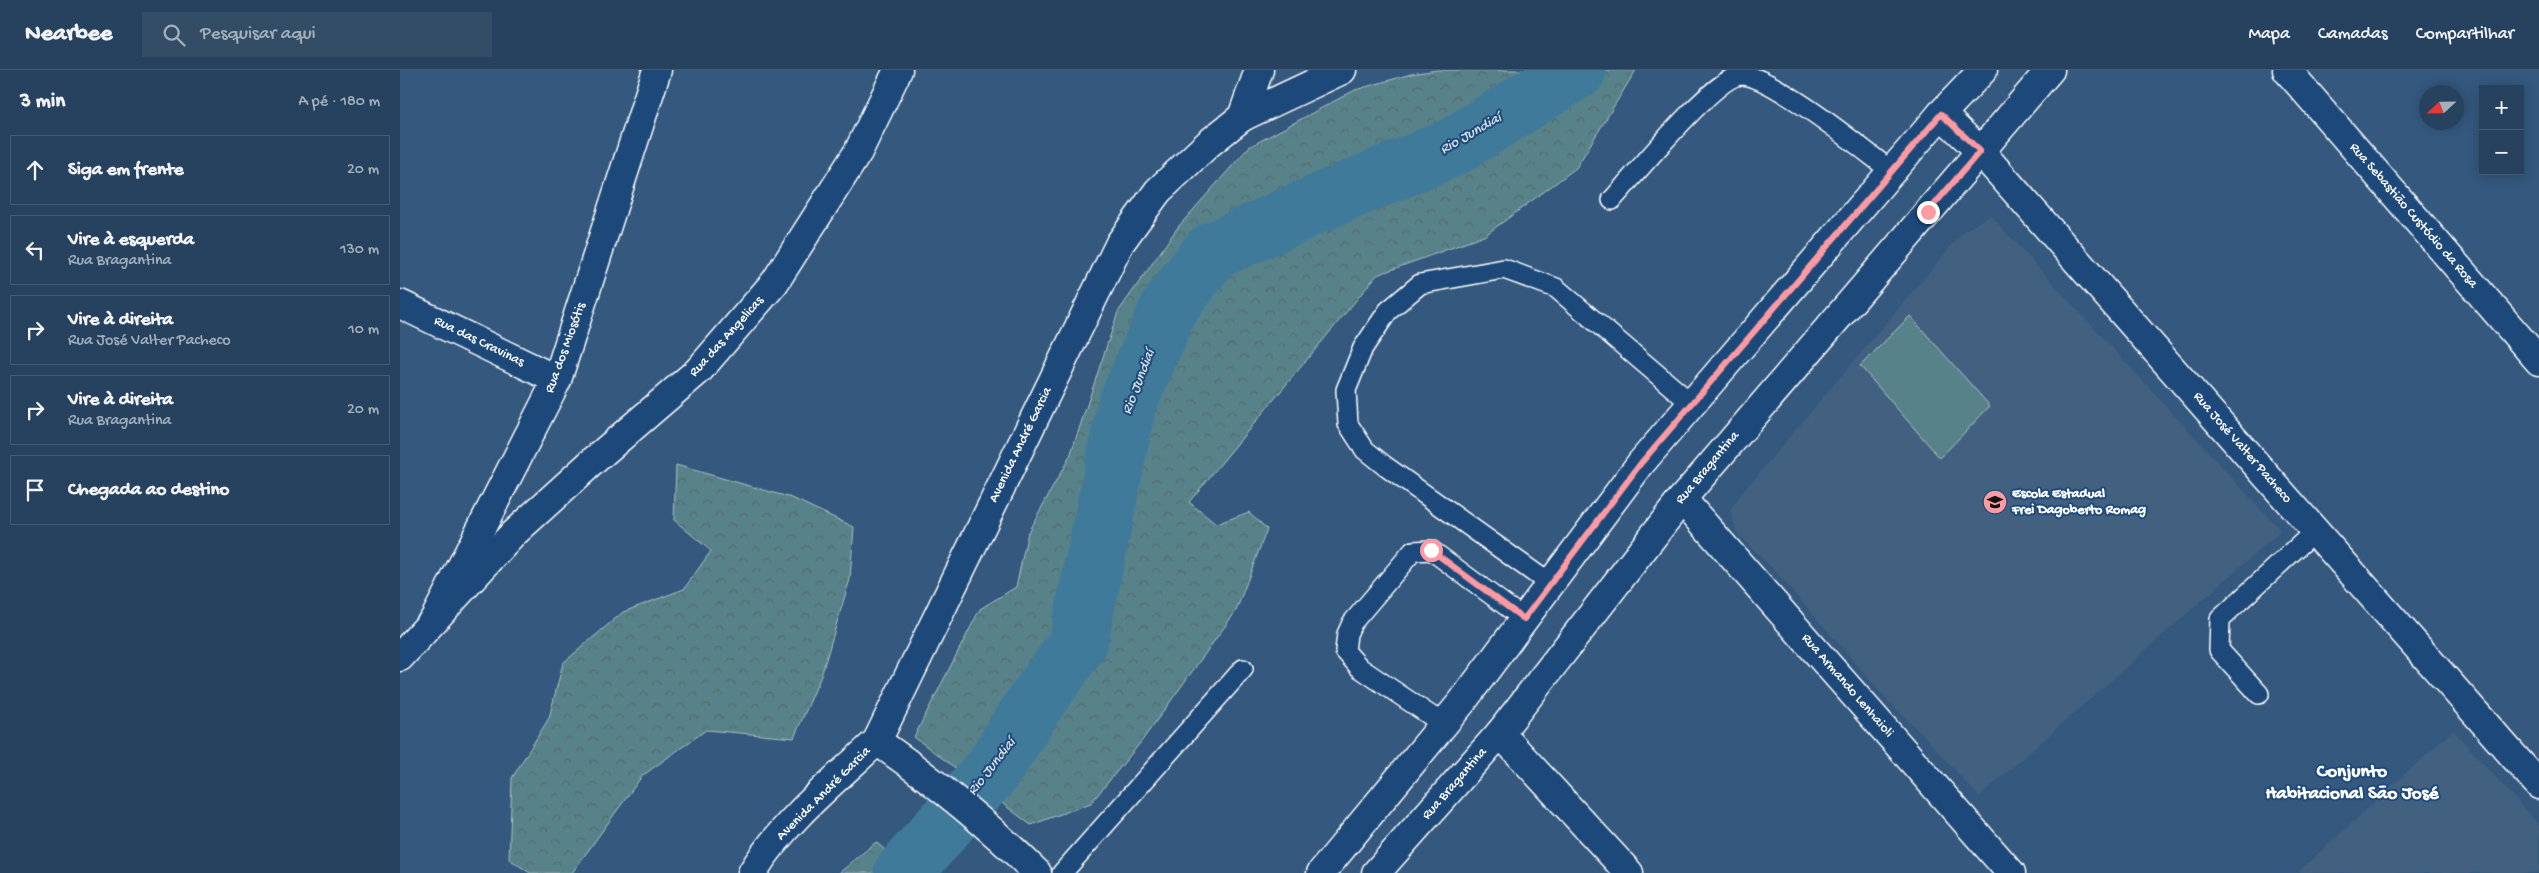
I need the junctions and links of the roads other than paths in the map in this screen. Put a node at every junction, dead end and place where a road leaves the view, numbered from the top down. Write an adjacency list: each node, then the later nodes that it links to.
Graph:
1 (657, 70): 15 (street, Rua dos Miosótis)
2 (898, 70): 21 (street, Rua das Angelicas)
3 (1259, 70): 9 (street)
4 (1342, 70): 9 (street, Avenida André Garcia)
5 (1983, 70): 8 (street)
6 (2050, 70): 10 (street, Rua Bragantina)
7 (2287, 70): 14 (street, Rua Sebastião Custódio da Rosa)
8 (1941, 114): 10 (street, Rua José Valter Pacheco); 11 (street)
9 (1242, 117): 27 (street, Avenida André Garcia)
10 (1980, 151): 17 (street, Rua Bragantina); 18 (street, Rua José Valter Pacheco)
11 (1891, 171): 12 (lane); 16 (street)
12 (1612, 200)
13 (400, 304): 15 (street, Rua das Cravinas)
14 (2539, 361)
15 (557, 380): 21 (street, Rua dos Miosótis)
16 (1692, 404): 19 (street); 19 (lane)
17 (1682, 498): 26 (street, Rua Bragantina); 35 (street, Rua Armando Lenhaioli)
18 (2315, 531): 24 (lane); 28 (street, Rua José Valter Pacheco)
19 (1550, 584): 20 (street)
20 (1524, 619): 25 (street); 25 (lane)
21 (434, 620): 22 (street, Rua dos Miosótis)
22 (400, 657)
23 (1243, 669): 31 (lane)
24 (2259, 694)
25 (1443, 724): 32 (street)
26 (1500, 733): 33 (street, Rua Bragantina); 34 (street)
27 (877, 741): 29 (street, Avenida André Garcia); 30 (street)
28 (2539, 785)
29 (752, 873)
30 (1037, 873)
31 (1062, 873)
32 (1321, 873)
33 (1376, 873)
34 (1629, 873)
35 (2012, 873)

